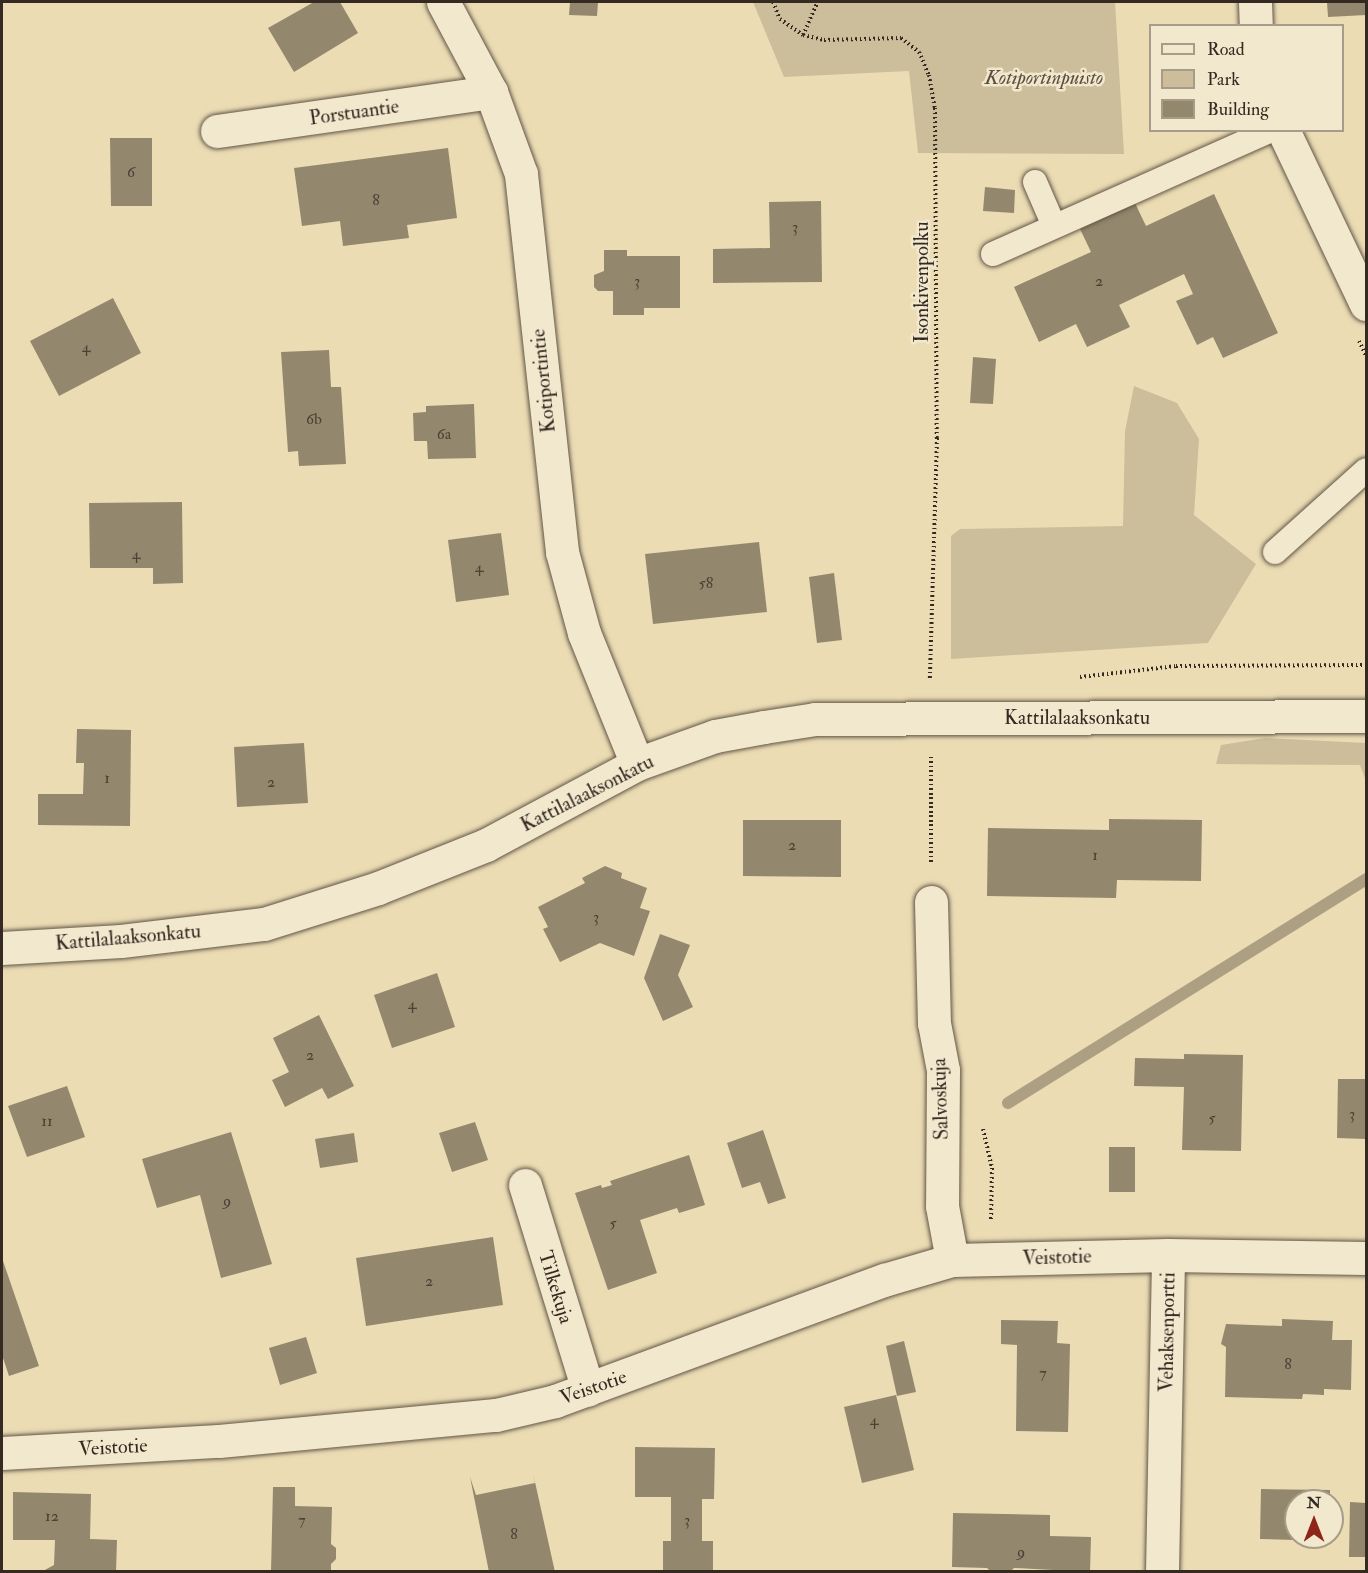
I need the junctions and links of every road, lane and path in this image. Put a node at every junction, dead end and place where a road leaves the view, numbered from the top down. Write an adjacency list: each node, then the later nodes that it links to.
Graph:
1 (443, 2): 7 (street, Kotiportintie)
2 (773, 2): 6 (path)
3 (818, 2): 6 (path)
4 (1255, 2): 5 (street)
5 (1256, 24)
6 (803, 36): 19 (path, Isonkivenpolku)
7 (491, 92): 8 (street, Porstuantie); 24 (street, Kotiportintie)
8 (217, 131)
9 (1266, 132): 12 (lane)
10 (1285, 132): 14 (street)
11 (1035, 182): 12 (lane)
12 (1054, 226): 13 (lane)
13 (993, 254)
14 (1366, 304)
15 (1366, 470): 16 (lane)
16 (1275, 552)
17 (1366, 665): 18 (path)
18 (1074, 678)
19 (930, 683): 20 (path); 21 (path)
20 (942, 683)
21 (918, 684)
22 (1366, 716): 23 (street, Kattilalaaksonkatu)
23 (932, 717): 24 (street, Kattilalaaksonkatu); 25 (path)
24 (638, 764): 26 (street, Kattilalaaksonkatu)
25 (931, 902): 30 (street, Salvoskuja)
26 (2, 948)
27 (525, 1185): 31 (street, Tilkekuja)
28 (1168, 1255): 29 (street, Vehaksenportti); 30 (street, Veistotie); 33 (street, Vehaksenportti)
29 (1366, 1258)
30 (951, 1260): 31 (street, Veistotie)
31 (588, 1390): 32 (street, Veistotie)
32 (2, 1453)
33 (1162, 1572)

